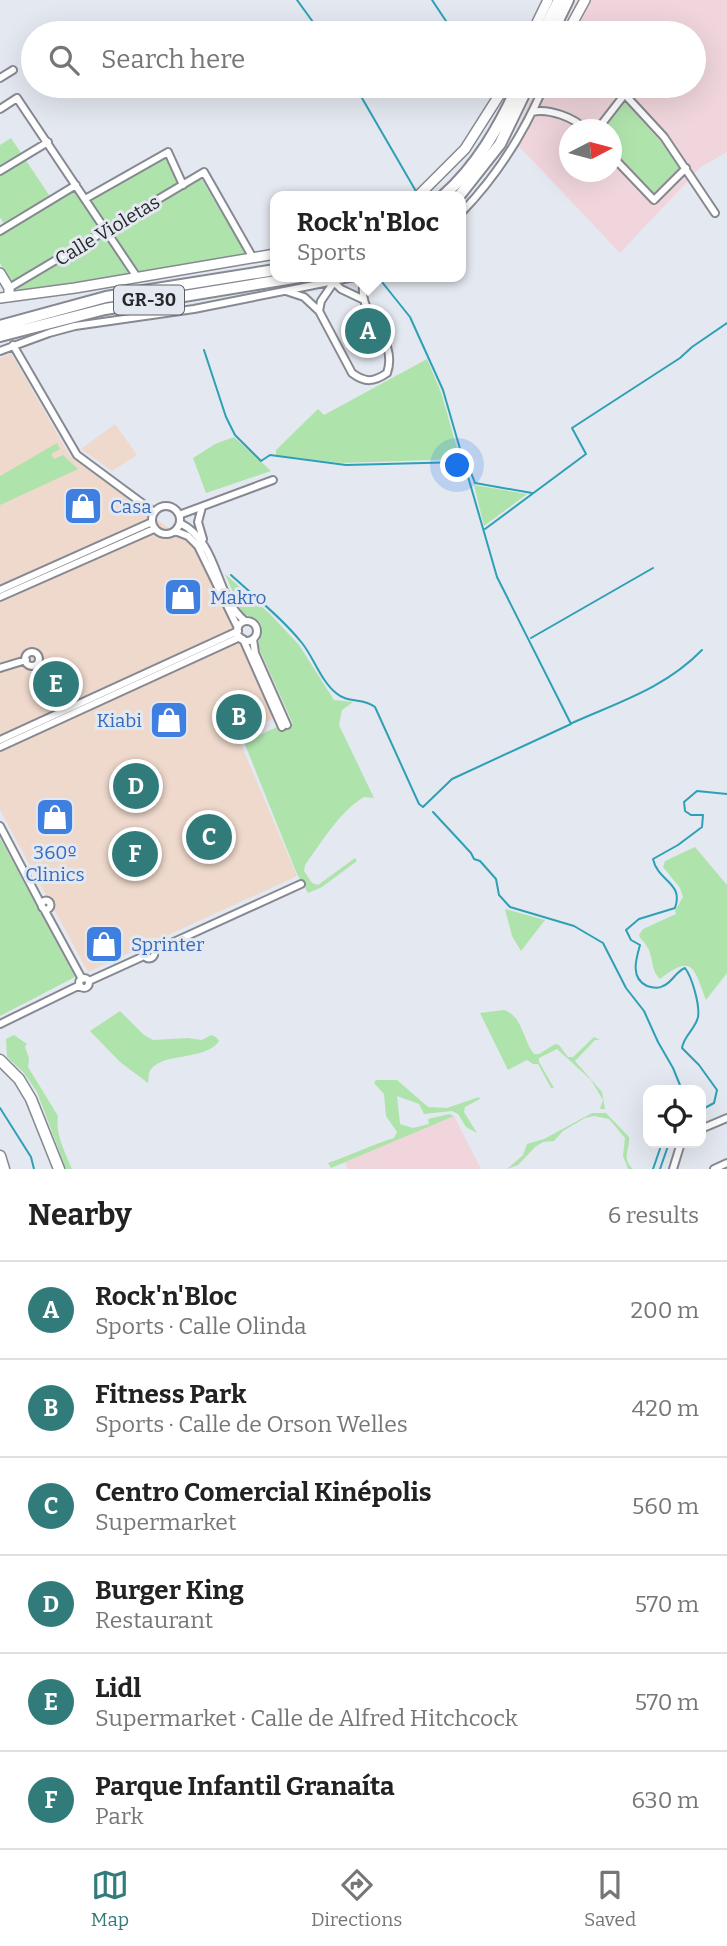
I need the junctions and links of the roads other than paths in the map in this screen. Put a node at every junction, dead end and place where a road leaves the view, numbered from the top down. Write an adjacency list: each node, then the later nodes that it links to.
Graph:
1 (548, 0): 5 (street)
2 (559, 0): 6 (highway)
3 (568, 0): 7 (highway)
4 (584, 0): 8 (street)
5 (538, 21)
6 (548, 21)
7 (558, 21)
8 (574, 21)
9 (13, 70): 10 (street)
10 (0, 78)
11 (497, 98): 31 (street)
12 (512, 98): 32 (highway)
13 (523, 98): 22 (highway)
14 (532, 98): 22 (highway)
15 (536, 98): 20 (street)
16 (542, 98): 21 (street)
17 (622, 98): 24 (street)
18 (629, 98): 27 (street)
19 (0, 108): 25 (street)
20 (533, 110): 21 (street); 35 (street)
21 (549, 111): 23 (street)
22 (514, 118): 33 (highway)
23 (568, 119)
24 (606, 119)
25 (48, 142): 28 (street); 29 (street)
26 (622, 167): 27 (street)
27 (686, 168): 36 (street)
28 (0, 171)
29 (76, 185): 34 (street); 37 (street)
30 (183, 185): 34 (street); 38 (street, Calle Violetas); 40 (street, Calle Violetas)
31 (423, 191)
32 (448, 191)
33 (463, 191)
34 (85, 199): 38 (street)
35 (466, 207)
36 (715, 213)
37 (3, 229)
38 (106, 230): 43 (street); 48 (street, Calle Violetas)
39 (270, 255): 40 (street)
40 (253, 258): 43 (street)
41 (270, 271): 51 (highway, GR-30)
42 (0, 273): 48 (street)
43 (137, 277): 48 (street)
44 (270, 282): 54 (highway, GR-30)
45 (334, 282): 47 (street); 49 (street); 50 (street)
46 (363, 282): 49 (street)
47 (286, 291): 50 (street); 55 (street)
48 (6, 294)
49 (362, 299): 50 (street)
50 (319, 311)
51 (31, 317): 52 (highway); 53 (highway, GR-30)
52 (0, 320)
53 (0, 326)
54 (0, 336)
55 (13, 345): 56 (street); 59 (street)
56 (0, 351)
57 (273, 481): 58 (street)
58 (202, 507): 60 (street); 64 (street)
59 (154, 512): 60 (street); 62 (street)
60 (179, 515): 61 (street)
61 (180, 523): 63 (street); 64 (street)
62 (153, 526): 63 (street); 65 (street); 66 (street)
63 (175, 531): 68 (street)
64 (205, 545): 67 (street)
65 (0, 590)
66 (0, 597)
67 (244, 621): 68 (street); 69 (street)
68 (240, 634): 69 (street); 69 (street); 72 (street); 73 (street)
69 (253, 639)
70 (26, 660): 71 (street)
71 (0, 668)
72 (0, 740)
73 (0, 747)
74 (0, 826): 76 (street)
75 (301, 884): 76 (street)
76 (84, 981): 77 (street)
77 (0, 1024)
78 (0, 1060): 85 (main road)
79 (727, 1118): 80 (street)
80 (706, 1127)
81 (679, 1148): 86 (street)
82 (0, 1156): 84 (main road)
83 (727, 1164): 87 (street)
84 (4, 1169)
85 (59, 1169)
86 (673, 1169)
87 (714, 1169)

